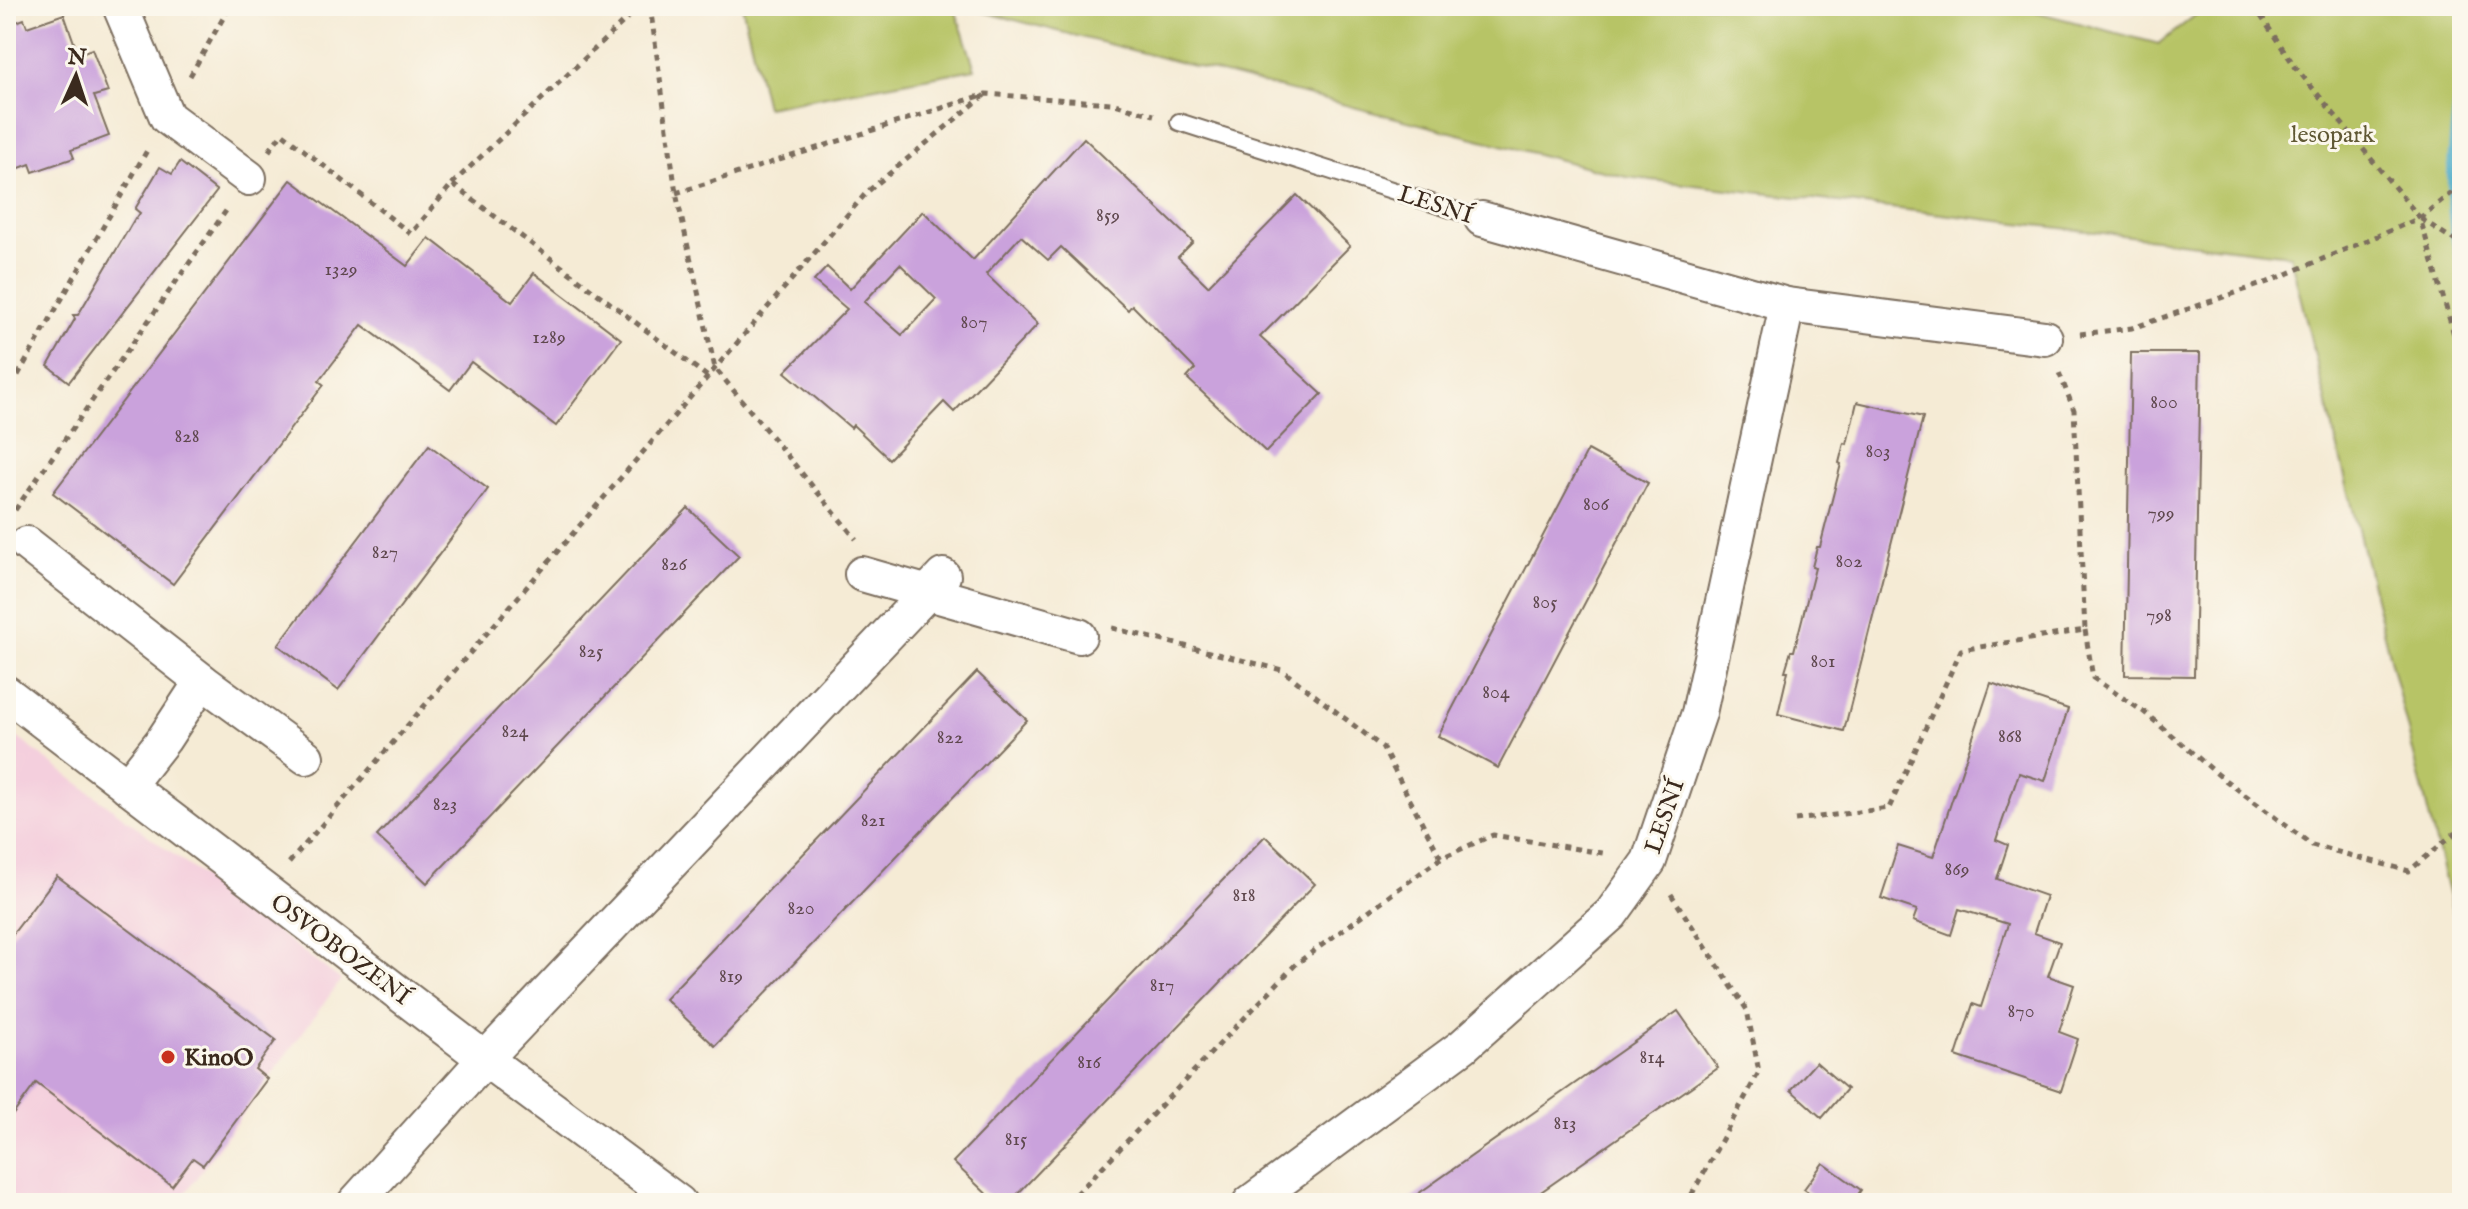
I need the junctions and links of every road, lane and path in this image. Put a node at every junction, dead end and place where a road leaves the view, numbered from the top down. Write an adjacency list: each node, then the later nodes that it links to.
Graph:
1 (120, 6): 7 (street)
2 (230, 6): 7 (path)
3 (640, 6): 10 (path)
4 (650, 6): 12 (path)
5 (2254, 6): 13 (path)
6 (986, 94): 8 (path); 12 (path); 19 (path)
7 (167, 117): 9 (street); 21 (path)
8 (1179, 122): 14 (lane, LESNÍ)
9 (249, 178): 10 (path); 22 (path)
10 (452, 184): 20 (path)
11 (2462, 184): 13 (path)
12 (676, 193): 19 (path)
13 (2420, 218): 15 (path); 17 (path); 18 (path)
14 (1482, 219): 16 (street, LESNÍ)
15 (2462, 245)
16 (1787, 305): 17 (street, LESNÍ); 40 (street, LESNÍ)
17 (2045, 338): 27 (path)
18 (2462, 362)
19 (715, 368): 20 (path); 23 (path)
20 (708, 377): 36 (path)
21 (6, 396)
22 (15, 510)
23 (857, 540)
24 (27, 544): 29 (street)
25 (862, 574): 26 (street)
26 (935, 584): 28 (street); 37 (street)
27 (2085, 630): 33 (path); 34 (path)
28 (1094, 631): 35 (path)
29 (202, 681): 31 (street); 32 (street)
30 (6, 693): 32 (street, OSVOBOZENÍ)
31 (306, 757)
32 (127, 786): 36 (street, OSVOBOZENÍ)
33 (1795, 820)
34 (2462, 827)
35 (1441, 858)
36 (265, 891): 37 (street, OSVOBOZENÍ)
37 (485, 1059): 38 (street); 39 (street, OSVOBOZENÍ)
38 (355, 1203)
39 (679, 1203)
40 (1250, 1203)

